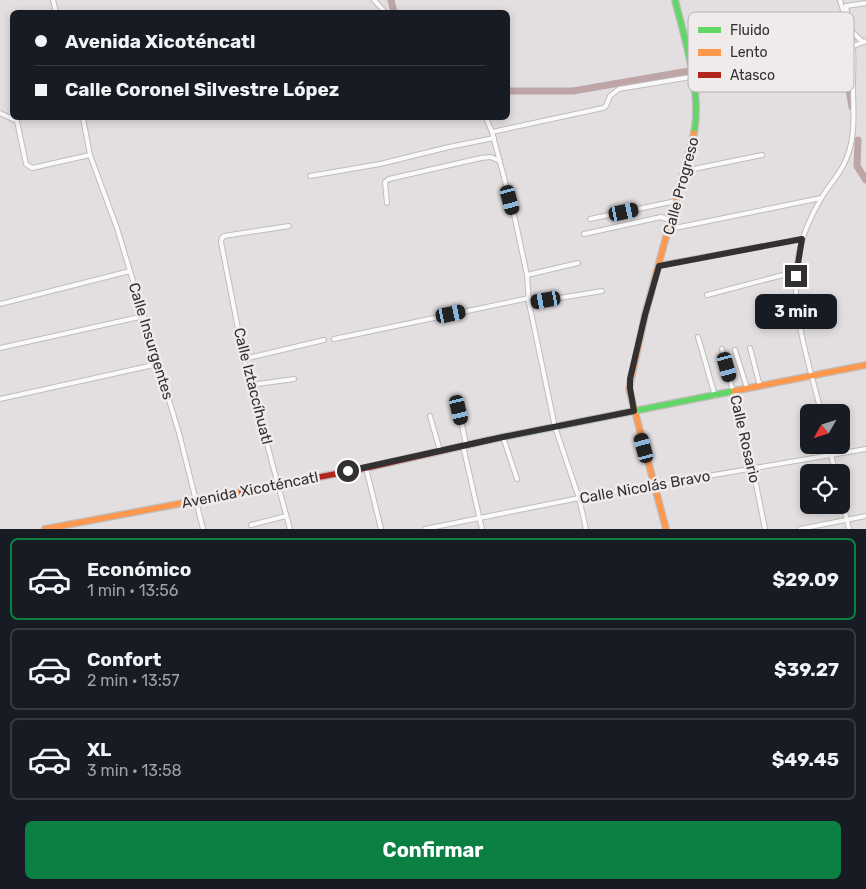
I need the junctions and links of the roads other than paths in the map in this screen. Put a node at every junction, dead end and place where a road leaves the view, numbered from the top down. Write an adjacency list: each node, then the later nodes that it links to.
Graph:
1 (374, 0): 4 (street)
2 (675, 0): 8 (street, Calle Progreso)
3 (866, 3): 5 (street)
4 (383, 10)
5 (847, 12)
6 (854, 33): 7 (street)
7 (864, 41)
8 (688, 60)
9 (688, 77): 15 (street)
10 (694, 92): 20 (street, Calle Progreso)
11 (854, 92): 22 (street)
12 (14, 120): 17 (street)
13 (83, 120): 17 (street, Calle Insurgentes)
14 (487, 120): 15 (street)
15 (492, 132): 16 (street)
16 (494, 138): 19 (street); 21 (street)
17 (90, 155): 33 (street, Calle Insurgentes)
18 (762, 155): 20 (street)
19 (500, 161): 24 (street); 34 (street)
20 (684, 171): 23 (street, Calle Progreso)
21 (310, 176)
22 (822, 198): 28 (street); 30 (street)
23 (676, 201): 25 (street); 26 (street, Calle Progreso)
24 (387, 204)
25 (590, 219)
26 (672, 221): 28 (street, Calle Progreso); 29 (street)
27 (288, 226): 49 (street, Calle Iztaccíhuatl)
28 (670, 229): 32 (street, Calle Progreso)
29 (584, 234)
30 (802, 239): 32 (street); 35 (street)
31 (578, 263): 34 (street)
32 (659, 266): 62 (street, Calle Progreso)
33 (130, 271): 40 (street); 41 (street, Calle Insurgentes)
34 (527, 275): 38 (street)
35 (796, 276): 37 (street); 52 (street)
36 (602, 291): 39 (street)
37 (708, 295)
38 (529, 298): 39 (street); 43 (street)
39 (529, 303): 64 (street)
40 (0, 304)
41 (144, 316): 45 (street); 50 (street, Calle Insurgentes)
42 (698, 337): 58 (street)
43 (334, 339)
44 (324, 340): 49 (street)
45 (0, 348)
46 (750, 348): 55 (street)
47 (722, 349): 57 (street, Calle Rosario)
48 (736, 350): 56 (street)
49 (244, 359): 54 (street, Calle Iztaccíhuatl)
50 (158, 364): 59 (street); 77 (street, Calle Insurgentes)
51 (866, 365): 52 (street, Avenida Xicoténcatl)
52 (812, 375): 55 (street, Avenida Xicoténcatl); 60 (street)
53 (294, 379): 54 (street)
54 (252, 385): 74 (street, Calle Iztaccíhuatl)
55 (760, 386): 56 (street, Avenida Xicoténcatl)
56 (747, 388): 57 (street, Avenida Xicoténcatl)
57 (734, 391): 58 (street, Avenida Xicoténcatl); 72 (street, Calle Rosario)
58 (715, 396): 62 (street, Avenida Xicoténcatl)
59 (0, 399)
60 (819, 404)
61 (459, 410): 66 (street)
62 (634, 411): 64 (street, Avenida Xicoténcatl); 75 (street, Calle Progreso)
63 (430, 416): 68 (street)
64 (555, 426): 65 (street, Avenida Xicoténcatl); 76 (street)
65 (503, 437): 66 (street, Avenida Xicoténcatl); 73 (street)
66 (465, 445): 68 (street, Avenida Xicoténcatl); 81 (street)
67 (866, 449): 69 (street, Calle Nicolás Bravo)
68 (440, 451): 71 (street, Avenida Xicoténcatl)
69 (831, 456): 70 (street); 72 (street, Calle Nicolás Bravo)
70 (834, 464)
71 (366, 468): 74 (street, Avenida Xicoténcatl); 87 (street)
72 (752, 469): 75 (street, Calle Nicolás Bravo); 92 (street, Calle Rosario)
73 (516, 478)
74 (279, 485): 77 (street, Avenida Xicoténcatl); 79 (street, Calle Iztaccíhuatl)
75 (653, 486): 76 (street, Calle Nicolás Bravo); 91 (street, Calle Progreso)
76 (578, 498): 81 (street, Calle Nicolás Bravo); 90 (street)
77 (196, 500): 84 (street, Avenida Xicoténcatl); 85 (street, Calle Insurgentes)
78 (846, 514): 82 (street)
79 (286, 516): 83 (street); 86 (street, Calle Iztaccíhuatl)
80 (866, 516): 82 (street)
81 (480, 518): 88 (street, Calle Nicolás Bravo); 89 (street)
82 (847, 520): 93 (street); 94 (street)
83 (251, 524)
84 (45, 529)
85 (203, 529)
86 (290, 529)
87 (381, 529)
88 (425, 529)
89 (482, 529)
90 (586, 529)
91 (666, 529)
92 (765, 529)
93 (800, 529)
94 (849, 529)

